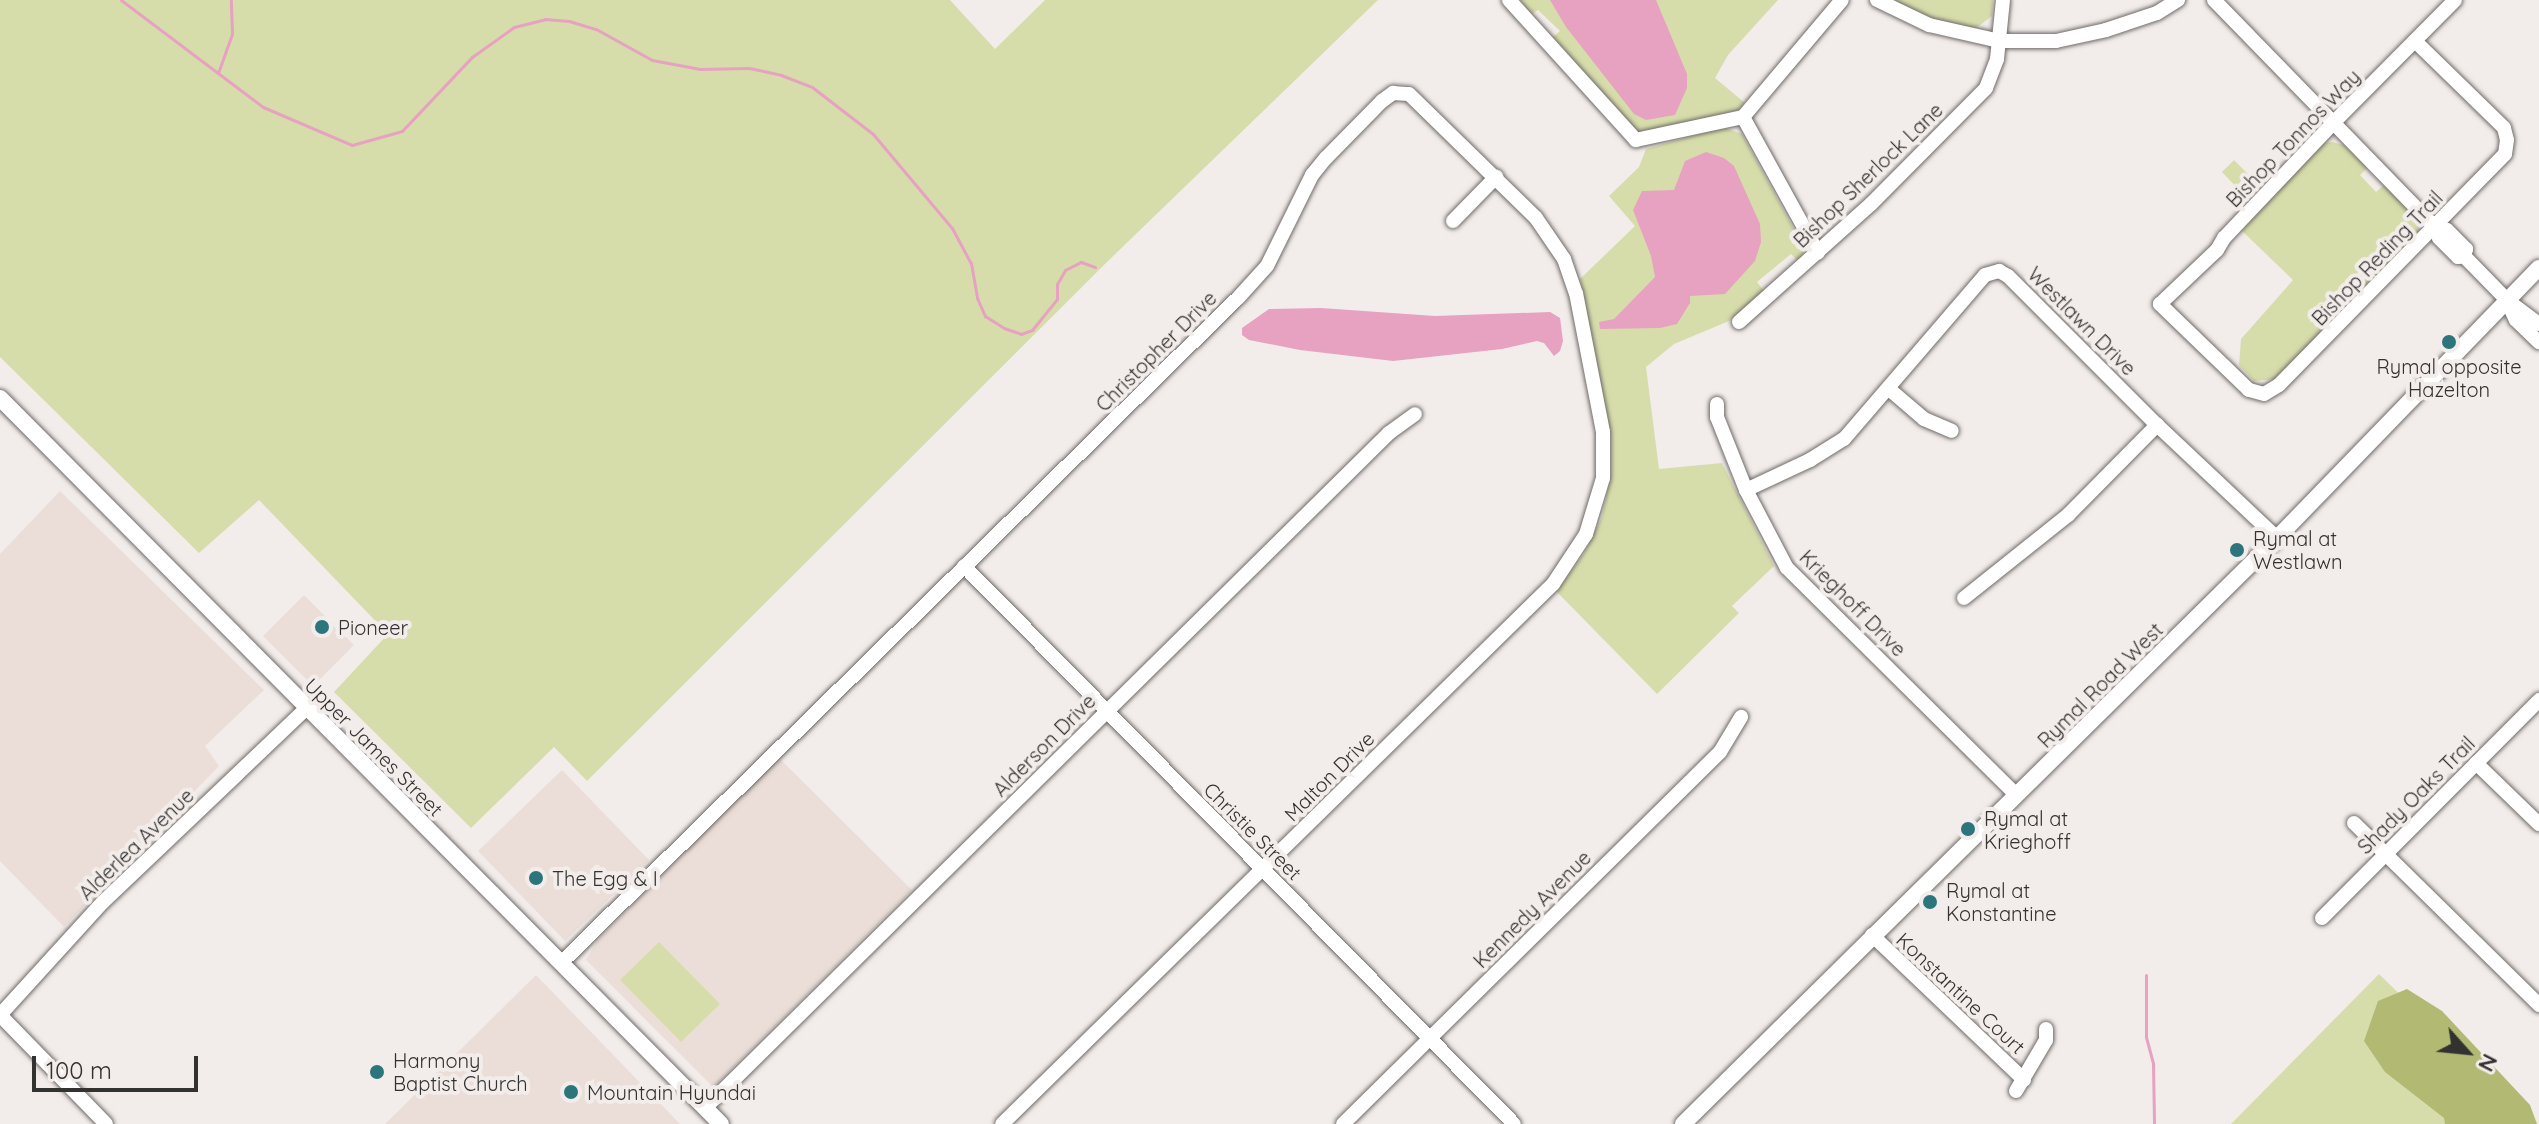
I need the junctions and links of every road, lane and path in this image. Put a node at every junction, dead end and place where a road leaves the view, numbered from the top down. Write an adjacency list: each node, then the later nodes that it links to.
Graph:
1 (1509, 0): 10 (street)
2 (1842, 0): 10 (street)
3 (1877, 0): 8 (street)
4 (2003, 0): 8 (street, Bishop Sherlock Lane)
5 (2178, 0): 8 (street)
6 (2214, 0): 11 (street)
7 (2455, 0): 9 (street, Bishop Tonnos Way)
8 (2000, 41): 15 (street, Bishop Sherlock Lane)
9 (2415, 41): 11 (street, Bishop Tonnos Way); 14 (street, Bishop Reding Trail)
10 (1743, 117): 15 (street)
11 (2333, 123): 14 (street); 18 (street, Bishop Tonnos Way)
12 (1496, 177): 13 (street); 29 (street, Christopher Drive); 31 (street, Christopher Drive)
13 (1453, 221)
14 (2436, 228): 17 (street); 18 (street, Bishop Reding Trail)
15 (1818, 253): 19 (street, Bishop Sherlock Lane)
16 (2539, 268): 17 (main road, Rymal Road West)
17 (2507, 300): 20 (street); 21 (street); 30 (main road, Rymal Road West)
18 (2160, 304)
19 (1739, 322)
20 (2539, 324)
21 (2539, 342)
22 (1889, 389): 26 (street, Westlawn Drive); 27 (street); 28 (street, Westlawn Drive)
23 (0, 398): 34 (main road, Upper James Street)
24 (1717, 404): 28 (street, Krieghoff Drive)
25 (1415, 414): 35 (street, Alderson Drive)
26 (2157, 425): 30 (street, Westlawn Drive); 32 (street)
27 (1952, 431)
28 (1746, 490): 38 (street, Krieghoff Drive)
29 (1595, 508): 42 (street, Malton Drive)
30 (2277, 538): 38 (main road, Rymal Road West)
31 (964, 566): 35 (street, Christie Street); 45 (street, Christopher Drive)
32 (1964, 598)
33 (2539, 700): 37 (street, Shady Oaks Trail)
34 (307, 708): 45 (main road, Upper James Street); 47 (street, Alderlea Avenue)
35 (1106, 711): 42 (street, Christie Street); 50 (street, Alderson Drive)
36 (1741, 717): 49 (street, Kennedy Avenue)
37 (2476, 763): 40 (street); 41 (street, Shady Oaks Trail)
38 (2016, 795): 44 (main road, Rymal Road West)
39 (2354, 823): 41 (street)
40 (2539, 824)
41 (2385, 855): 43 (street, Shady Oaks Trail); 46 (street)
42 (1263, 869): 49 (street, Christie Street); 53 (street, Malton Drive)
43 (2322, 918)
44 (1872, 935): 48 (street, Konstantine Court); 56 (main road, Rymal Road West)
45 (561, 963): 50 (main road, Upper James Street)
46 (2539, 1004)
47 (0, 1015): 51 (street)
48 (2046, 1029)
49 (1430, 1038): 54 (street, Kennedy Avenue); 55 (street, Christie Street)
50 (705, 1108): 52 (main road, Upper James Street)
51 (106, 1124)
52 (721, 1124)
53 (1002, 1124)
54 (1343, 1124)
55 (1514, 1124)
56 (1683, 1124)

